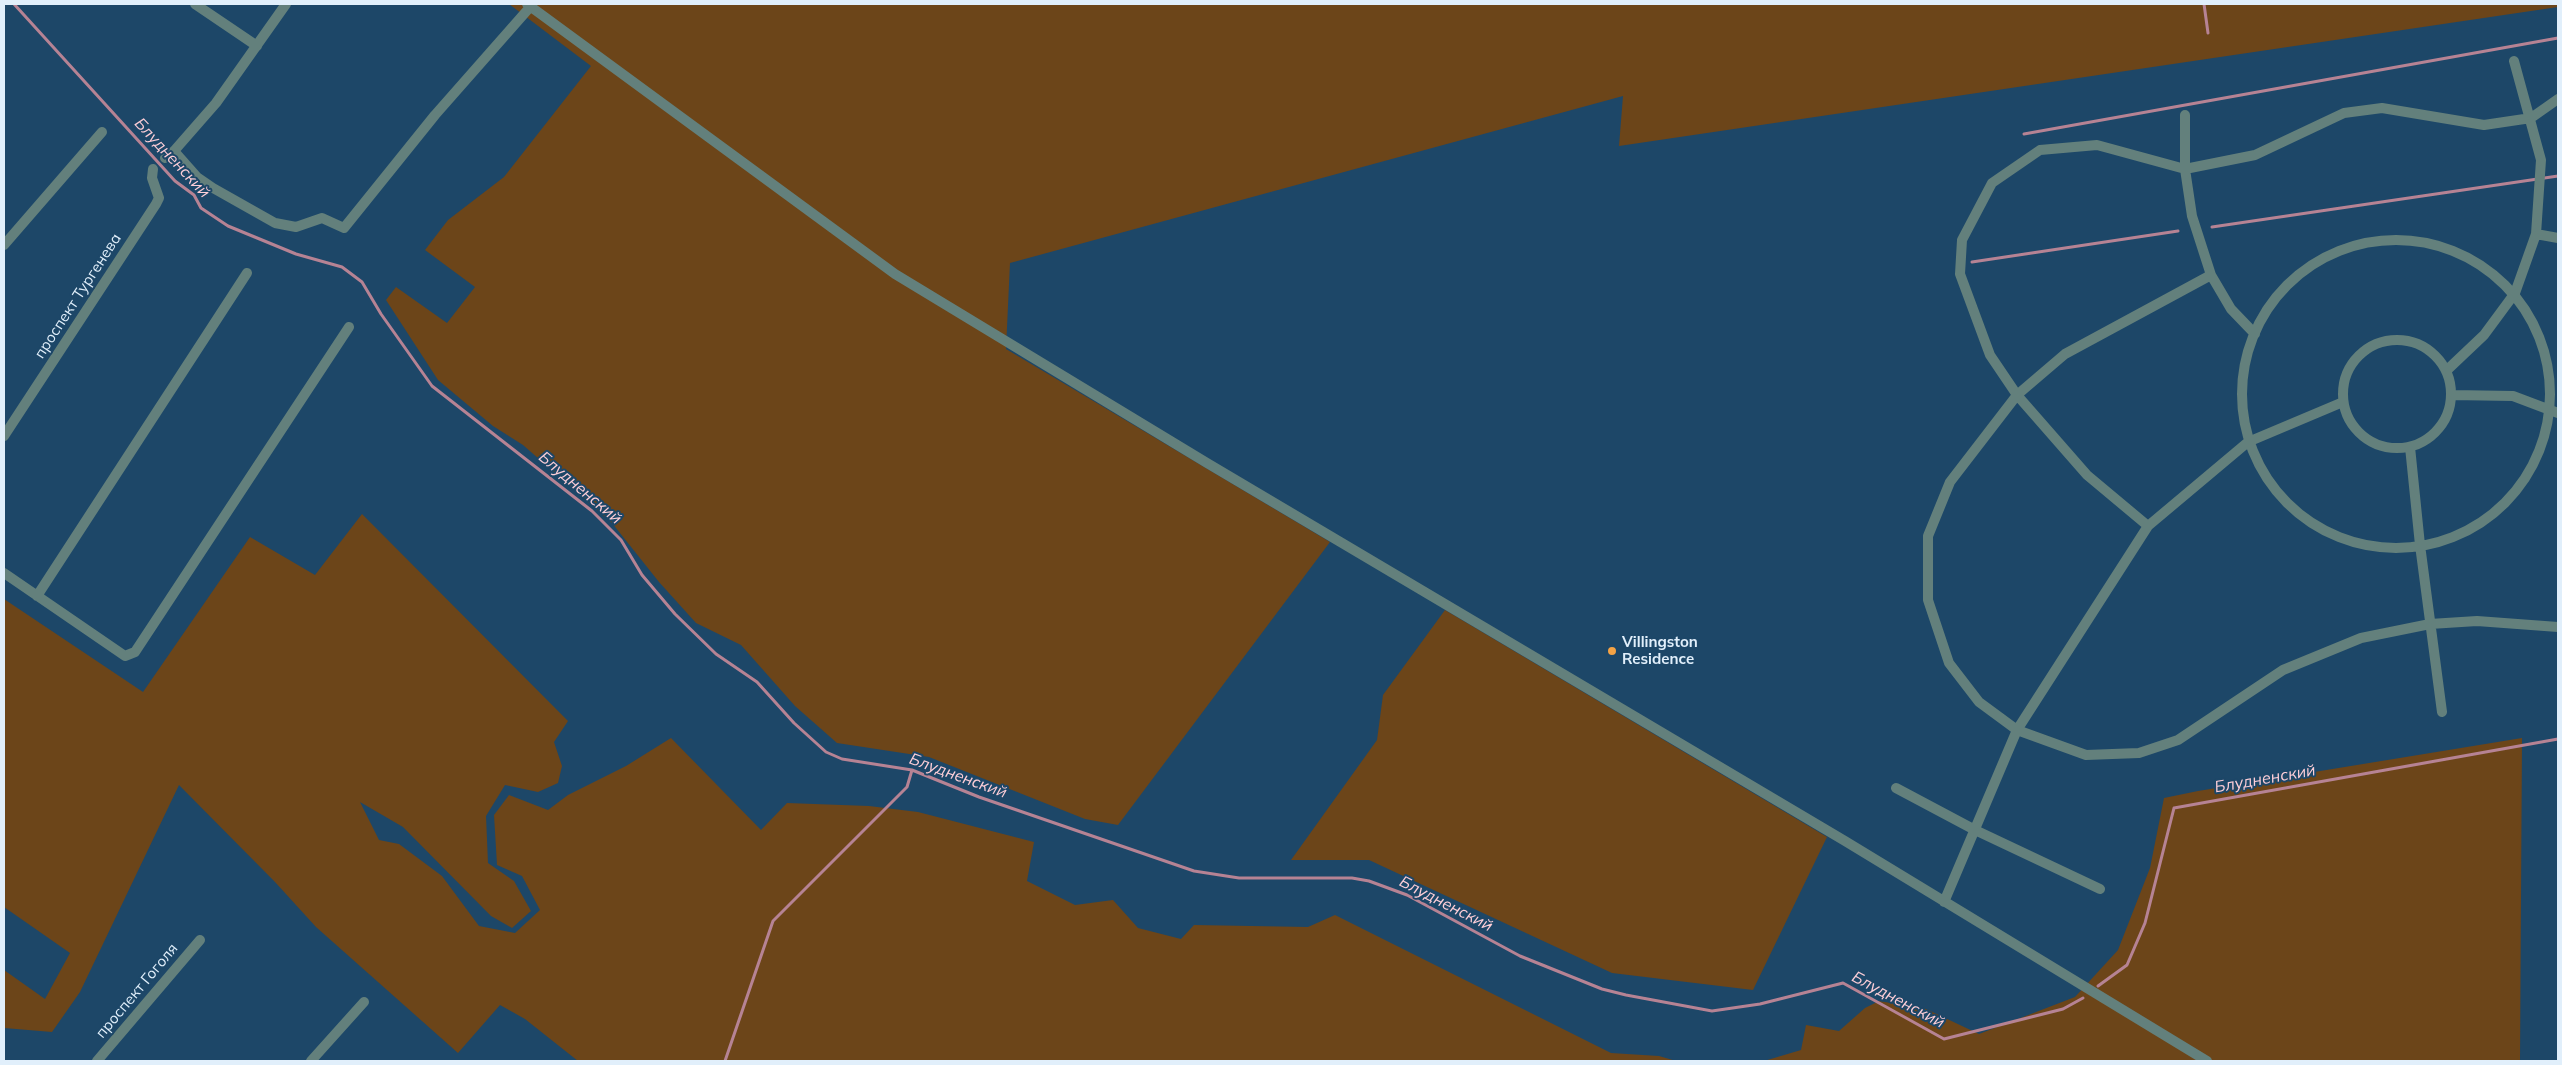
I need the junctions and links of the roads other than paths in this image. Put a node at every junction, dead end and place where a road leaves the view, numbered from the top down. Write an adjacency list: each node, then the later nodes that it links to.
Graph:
1 (195, 4): 4 (street)
2 (286, 4): 4 (street)
3 (529, 5): 10 (street); 41 (street)
4 (257, 46): 10 (street)
5 (2514, 61): 8 (street)
6 (2558, 99): 8 (street)
7 (2185, 115): 13 (street)
8 (2531, 118): 13 (street); 14 (street)
9 (102, 132): 16 (street)
10 (174, 150): 11 (street)
11 (165, 158)
12 (153, 169): 27 (street, проспект Тургенева)
13 (2185, 169): 18 (street); 23 (street)
14 (2536, 234): 15 (street); 19 (street)
15 (2558, 238)
16 (4, 245)
17 (246, 273): 33 (street)
18 (2211, 275): 21 (street); 23 (street)
19 (2515, 294): 21 (street); 22 (street); 26 (street)
20 (350, 327): 33 (street)
21 (2254, 334): 28 (street)
22 (2446, 371): 24 (street); 25 (street)
23 (2017, 395): 30 (street); 37 (street)
24 (2452, 395): 26 (street); 29 (street)
25 (2344, 402): 28 (street); 29 (street)
26 (2553, 410): 31 (street)
27 (4, 436)
28 (2248, 442): 30 (street); 31 (street)
29 (2410, 447): 31 (street)
30 (2148, 526): 37 (street)
31 (2420, 545): 34 (street)
32 (4, 573): 33 (street)
33 (38, 596)
34 (2430, 624): 35 (street); 36 (street); 37 (street)
35 (2558, 627)
36 (2442, 712)
37 (2017, 730): 39 (street)
38 (1896, 788): 39 (street)
39 (1975, 830): 40 (street); 41 (street)
40 (2100, 889)
41 (1944, 902): 46 (street)
42 (200, 940): 44 (street, проспект Гоголя)
43 (364, 1002): 45 (street)
44 (97, 1061)
45 (311, 1061)
46 (2206, 1061)

